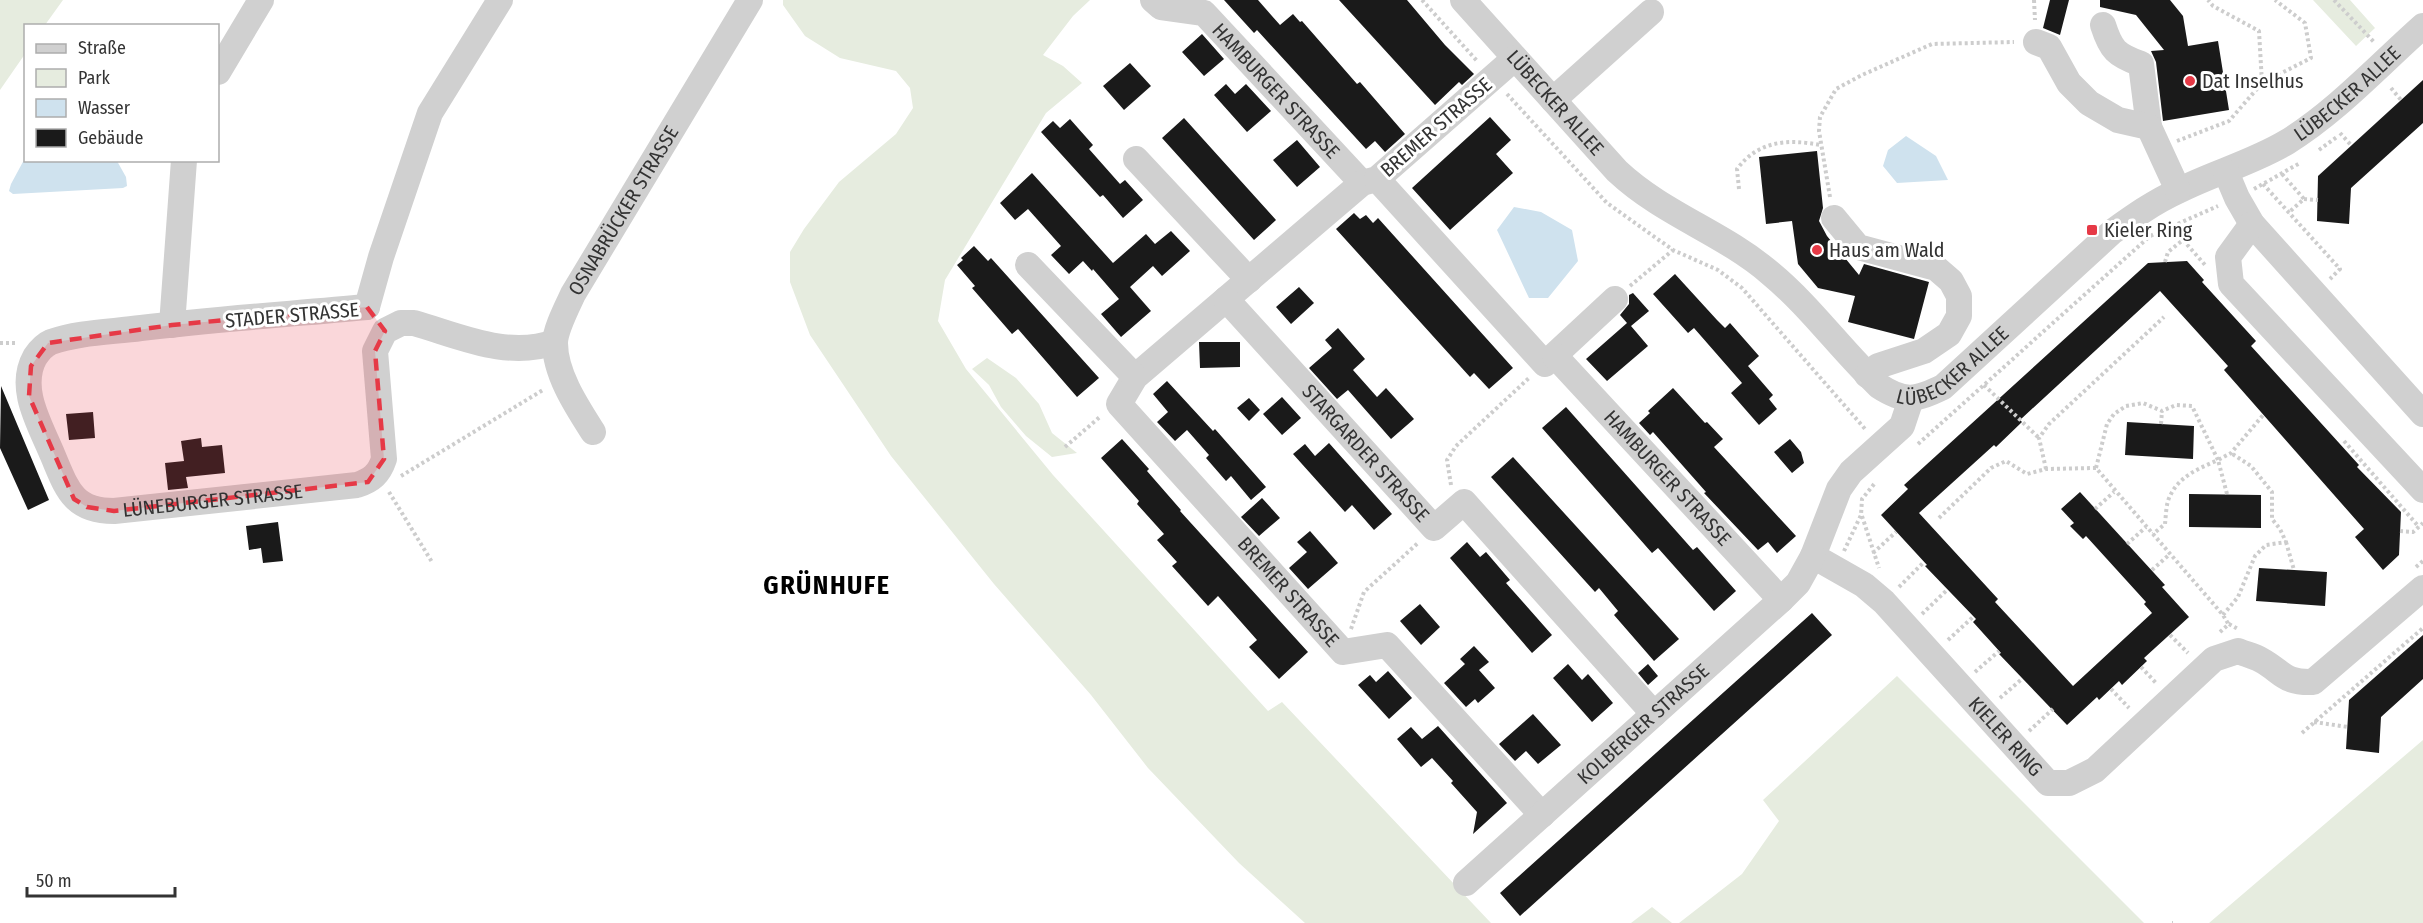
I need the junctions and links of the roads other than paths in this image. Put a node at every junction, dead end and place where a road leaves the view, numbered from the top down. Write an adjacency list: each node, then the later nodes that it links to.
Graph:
1 (261, 0): 11 (street)
2 (500, 0): 25 (street)
3 (750, 0): 28 (street, OSNABRÜCKER STRASSE)
4 (1154, 0): 17 (street, HAMBURGER STRASSE)
5 (1463, 0): 10 (street, LÜBECKER ALLEE)
6 (1651, 12): 12 (street)
7 (2103, 25): 13 (street)
8 (2423, 26): 16 (street, LÜBECKER ALLEE)
9 (2036, 42): 13 (street)
10 (1515, 58): 12 (street, LÜBECKER ALLEE); 17 (street, BREMER STRASSE)
11 (219, 70)
12 (1553, 100): 31 (street, LÜBECKER ALLEE)
13 (2155, 138): 18 (street)
14 (1136, 159): 22 (street)
15 (184, 162): 26 (street)
16 (2226, 172): 18 (street, LÜBECKER ALLEE); 20 (street)
17 (1369, 181): 22 (street, BREMER STRASSE); 30 (street, HAMBURGER STRASSE)
18 (2178, 190): 33 (street, LÜBECKER ALLEE)
19 (1834, 218): 31 (street)
20 (2252, 224): 34 (street); 36 (street)
21 (1028, 265): 32 (street)
22 (1249, 280): 23 (street, BREMER STRASSE)
23 (1226, 299): 32 (street, BREMER STRASSE); 40 (street, STARGARDER STRASSE)
24 (1615, 299): 30 (street)
25 (367, 307): 26 (street, STADER STRASSE); 27 (street, STADER STRASSE)
26 (172, 325): 29 (street, STADER STRASSE)
27 (385, 331): 28 (street, STADER STRASSE); 29 (street, LÜNEBURGER STRASSE)
28 (555, 342): 35 (street)
29 (48, 343)
30 (1550, 360): 39 (street, HAMBURGER STRASSE)
31 (1867, 375): 33 (street, LÜBECKER ALLEE)
32 (1135, 377): 41 (street, BREMER STRASSE)
33 (1911, 399): 37 (street)
34 (2423, 414)
35 (593, 432)
36 (2423, 490)
37 (1813, 556): 38 (street, KIELER RING); 39 (street, KOLBERGER STRASSE)
38 (2419, 578)
39 (1781, 600): 40 (street, KOLBERGER STRASSE)
40 (1654, 714): 41 (street, KOLBERGER STRASSE)
41 (1542, 815): 42 (street, KOLBERGER STRASSE)
42 (1466, 883)

